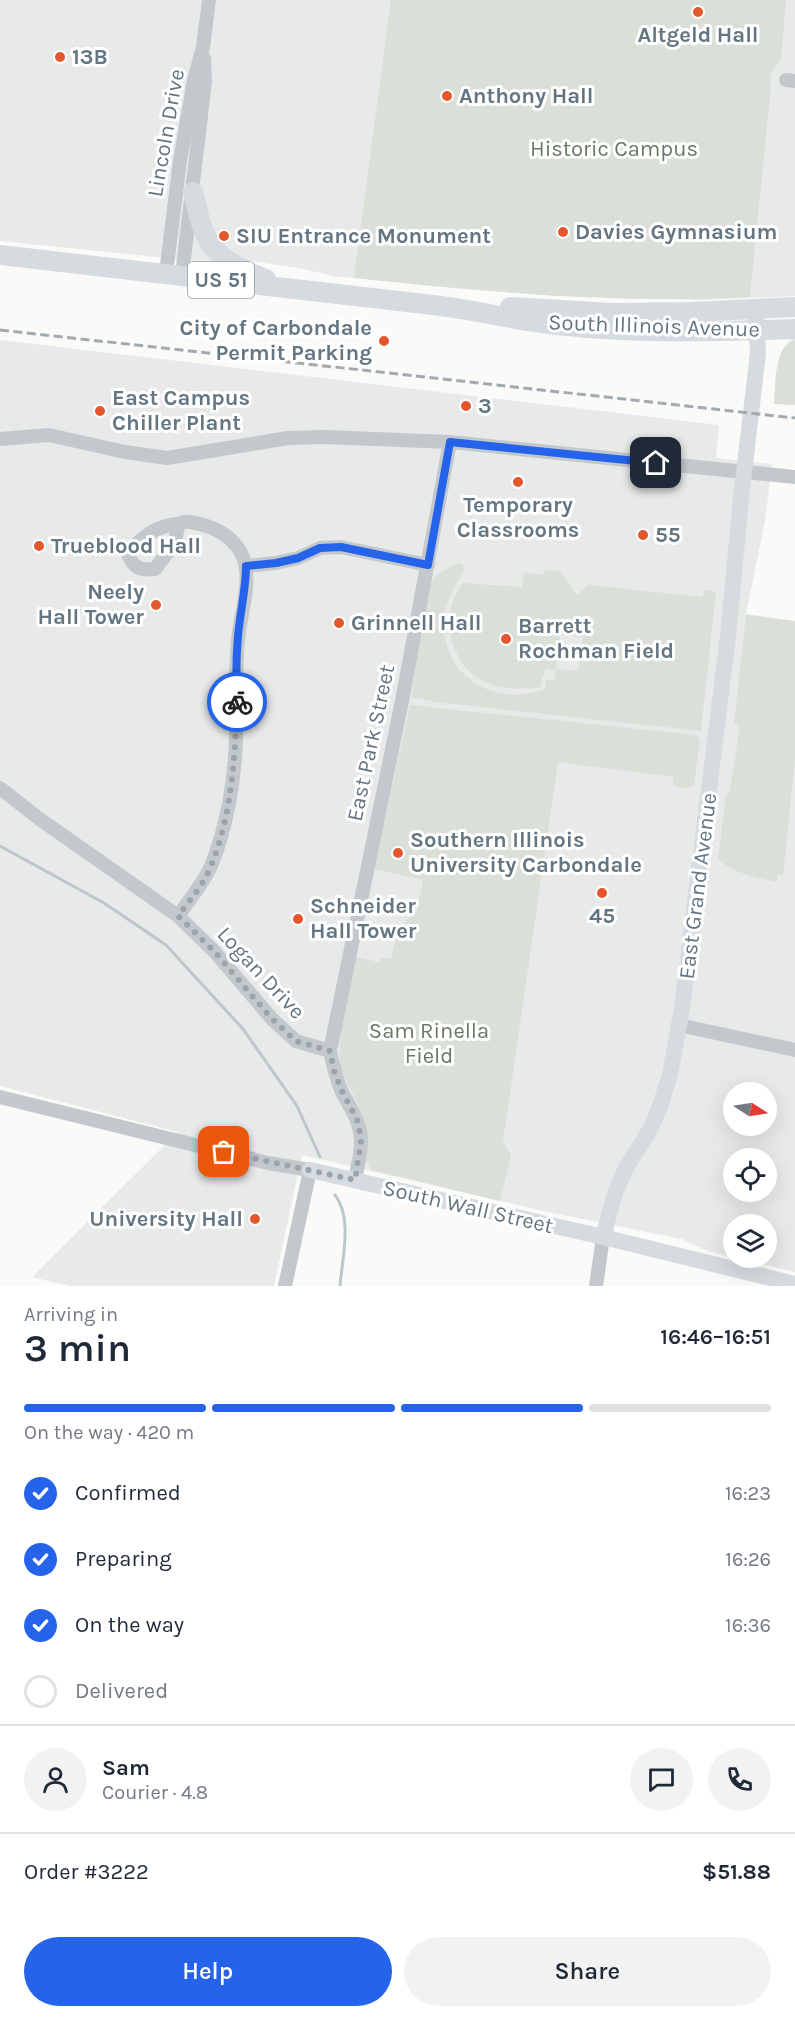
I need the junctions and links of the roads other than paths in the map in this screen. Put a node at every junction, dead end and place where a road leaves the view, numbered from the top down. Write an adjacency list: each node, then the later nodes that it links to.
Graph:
1 (209, 0): 2 (street, Lincoln Drive)
2 (203, 47): 3 (street, Lincoln Drive); 5 (street, Lincoln Drive)
3 (192, 192): 5 (street, Lincoln Drive); 6 (highway)
4 (0, 255): 5 (highway, South Illinois Avenue / US 51)
5 (174, 274): 6 (highway, South Illinois Avenue / US 51)
6 (291, 289): 7 (highway, South Illinois Avenue / US 51)
7 (441, 306): 9 (highway, South Illinois Avenue / US 51); 11 (highway, South Illinois Avenue / US 51)
8 (795, 307): 9 (highway, South Illinois Avenue / US 51)
9 (756, 309): 11 (main road, East Grand Avenue)
10 (795, 328): 11 (highway, South Illinois Avenue / US 51)
11 (757, 330): 14 (main road, East Grand Avenue)
12 (0, 439): 13 (street)
13 (450, 442): 14 (street); 17 (street, East Park Street)
14 (744, 472): 15 (street); 21 (main road, East Grand Avenue)
15 (795, 477)
16 (178, 524): 18 (street)
17 (428, 565): 18 (street); 23 (street, East Park Street)
18 (246, 566): 20 (street)
19 (0, 788): 20 (street, Logan Drive)
20 (178, 916): 23 (street, Logan Drive)
21 (679, 1025): 22 (street); 27 (main road, East Grand Avenue)
22 (795, 1050)
23 (330, 1051): 26 (street)
24 (0, 1097): 25 (street, South Wall Street)
25 (310, 1170): 26 (main road, South Wall Street); 29 (street)
26 (355, 1180): 27 (main road, South Wall Street)
27 (603, 1237): 28 (main road, South Wall Street); 30 (street, East Grand Avenue)
28 (795, 1284)
29 (285, 1286)
30 (596, 1286)

